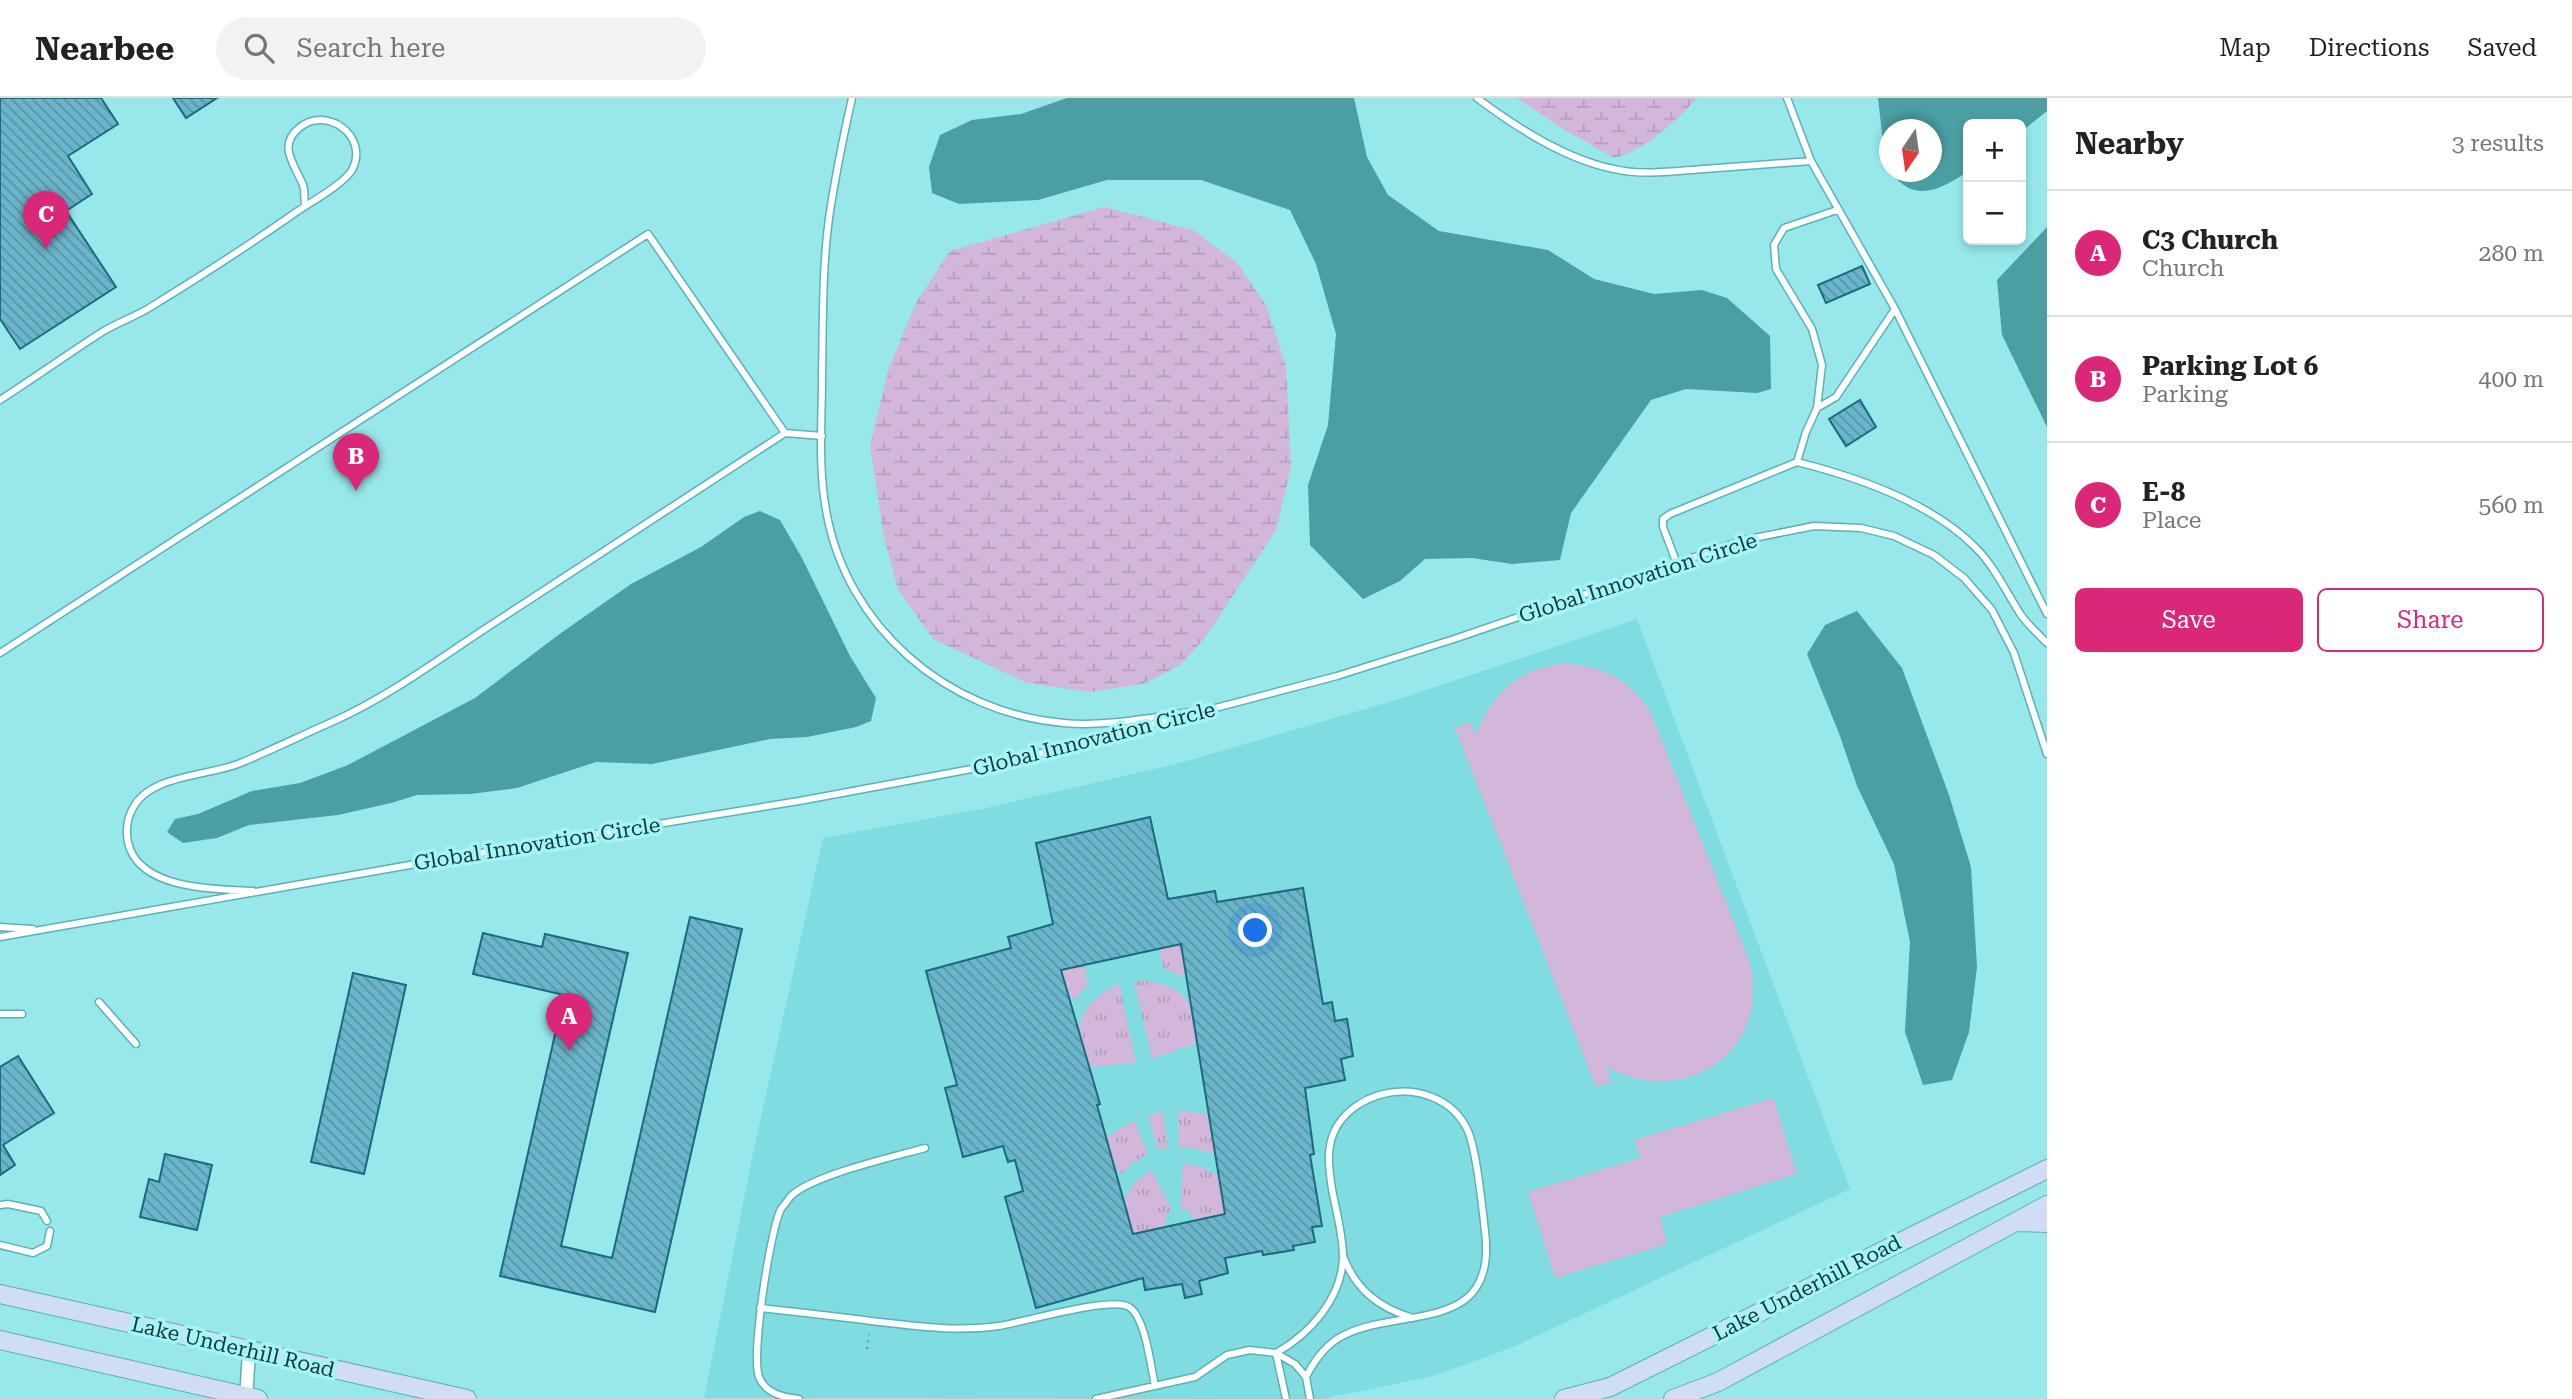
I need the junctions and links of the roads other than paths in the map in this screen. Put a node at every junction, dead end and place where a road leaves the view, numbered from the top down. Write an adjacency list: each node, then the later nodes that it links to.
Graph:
1 (852, 98): 11 (lane)
2 (1477, 98): 4 (lane)
3 (1787, 98): 4 (lane)
4 (1811, 161): 6 (lane)
5 (305, 206): 5 (lane); 8 (lane)
6 (1837, 210): 7 (lane); 9 (lane)
7 (1895, 309): 9 (lane); 14 (lane)
8 (0, 400)
9 (1817, 408): 12 (lane)
10 (785, 433): 11 (lane); 16 (lane); 19 (lane)
11 (821, 436): 17 (lane)
12 (1797, 462): 13 (lane); 15 (lane)
13 (1677, 564): 17 (lane, Global Innovation Circle); 18 (lane, Global Innovation Circle)
14 (2047, 614)
15 (2047, 643)
16 (0, 653)
17 (1217, 709): 19 (lane, Global Innovation Circle)
18 (2047, 754)
19 (267, 891): 21 (lane, Global Innovation Circle)
20 (0, 927): 21 (lane)
21 (44, 930): 22 (lane, Global Innovation Circle)
22 (0, 937)
23 (99, 1002): 26 (lane)
24 (0, 1014): 25 (lane)
25 (22, 1014)
26 (136, 1044)
27 (925, 1148): 38 (lane)
28 (2047, 1169): 51 (street, Lake Underhill Road)
29 (0, 1205): 31 (lane)
30 (2047, 1205): 32 (street, Lake Underhill Road)
31 (47, 1221)
32 (2013, 1222): 33 (street); 52 (street, Lake Underhill Road)
33 (2047, 1223)
34 (50, 1231): 35 (lane)
35 (0, 1245)
36 (1343, 1254): 39 (lane); 39 (lane); 42 (lane)
37 (0, 1294): 41 (street, Lake Underhill Road)
38 (760, 1308): 44 (lane); 47 (lane)
39 (1414, 1318): 43 (lane)
40 (0, 1340): 45 (street)
41 (249, 1352): 45 (street); 46 (street, Lake Underhill Road)
42 (1276, 1353): 43 (lane); 44 (lane); 49 (lane)
43 (1306, 1377): 50 (lane)
44 (1155, 1386): 48 (lane)
45 (248, 1398)
46 (467, 1399)
47 (799, 1399)
48 (1096, 1399)
49 (1286, 1399)
50 (1310, 1399)
51 (1564, 1399)
52 (1673, 1399)

